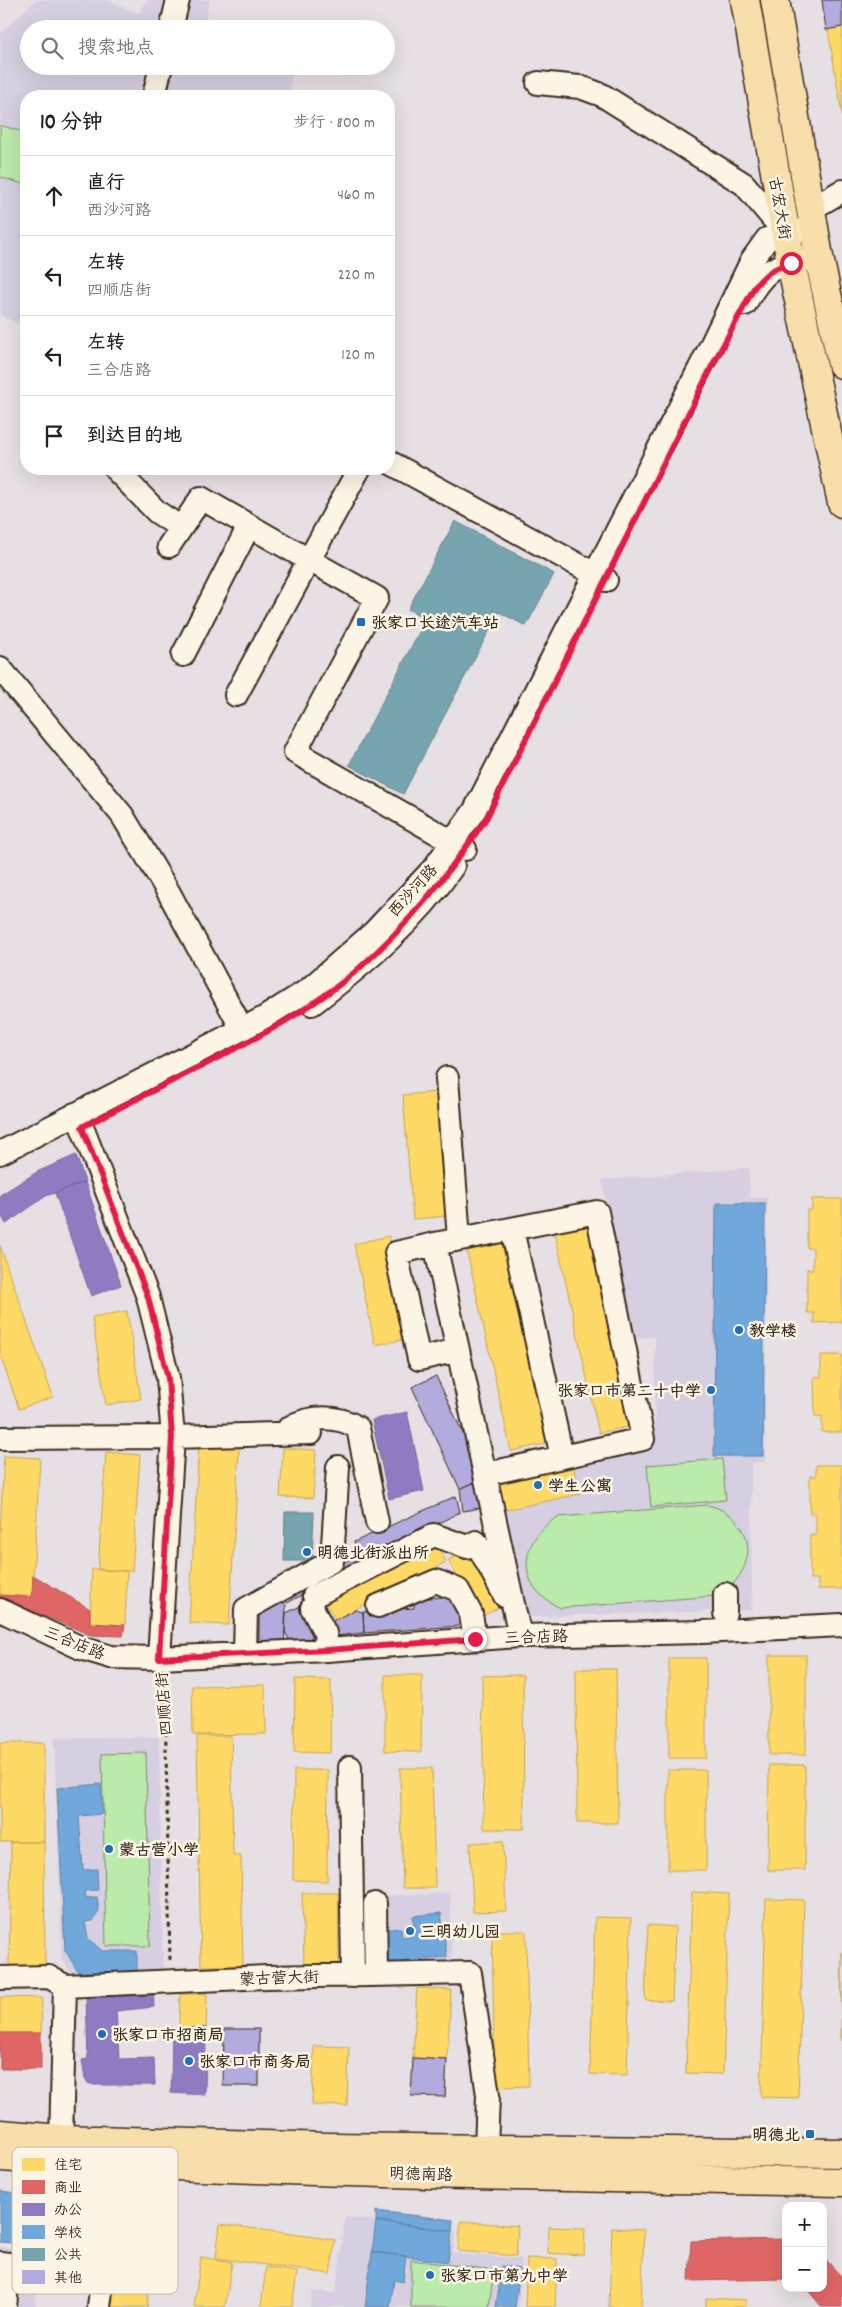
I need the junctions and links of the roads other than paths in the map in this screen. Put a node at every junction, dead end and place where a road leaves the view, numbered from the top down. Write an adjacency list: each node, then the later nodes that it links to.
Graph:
1 (178, 0): 4 (street)
2 (745, 0): 10 (main road, 古宏大街)
3 (775, 0): 9 (main road, 古宏大街)
4 (173, 20)
5 (159, 75): 7 (street)
6 (538, 83): 10 (street)
7 (155, 90)
8 (842, 190): 9 (street, 西沙河路)
9 (812, 218): 10 (street, 西沙河路); 11 (main road, 古宏大街)
10 (786, 233): 12 (main road, 古宏大街); 22 (street, 西沙河路)
11 (819, 257): 12 (street, 西沙河路); 13 (main road, 古宏大街)
12 (791, 263): 17 (main road, 古宏大街); 22 (street, 西沙河路)
13 (842, 364)
14 (395, 465): 22 (street)
15 (121, 475): 19 (street)
16 (356, 475): 21 (street)
17 (842, 503)
18 (250, 526): 19 (street); 21 (street); 23 (street)
19 (181, 528): 20 (street)
20 (169, 546)
21 (309, 560): 25 (street); 26 (street)
22 (600, 577): 26 (street, 西沙河路)
23 (183, 655)
24 (0, 668): 27 (street)
25 (236, 695)
26 (459, 845): 27 (street, 西沙河路); 29 (street, 西沙河路)
27 (242, 1029): 29 (street, 西沙河路)
28 (447, 1078): 33 (street)
29 (78, 1120): 30 (street, 西沙河路); 31 (street, 西沙河路); 38 (street, 四顺店街)
30 (0, 1153)
31 (0, 1169)
32 (512, 1229): 33 (street); 40 (street); 40 (street)
33 (459, 1239): 34 (street)
34 (435, 1244): 35 (street); 35 (street)
35 (458, 1350): 42 (street)
36 (311, 1433): 37 (street)
37 (278, 1434): 38 (street); 43 (street)
38 (172, 1437): 39 (street); 53 (street, 四顺店街)
39 (0, 1438)
40 (562, 1457): 42 (street)
41 (338, 1467): 52 (street)
42 (486, 1474): 44 (street)
43 (377, 1522)
44 (494, 1555): 45 (street); 49 (street); 51 (street)
45 (507, 1602)
46 (378, 1606): 50 (street)
47 (0, 1610): 53 (street, 三合店路)
48 (842, 1625): 49 (street, 三合店路)
49 (520, 1636): 50 (street, 三合店路)
50 (475, 1639): 51 (street, 三合店路)
51 (327, 1650): 52 (street, 三合店路)
52 (245, 1654): 53 (street, 三合店路)
53 (159, 1658)
54 (350, 1767): 57 (street)
55 (374, 1904): 56 (street)
56 (376, 1975): 57 (street, 蒙古营大街); 63 (street, 蒙古营大街)
57 (353, 1976): 59 (street, 蒙古营大街)
58 (0, 1978): 59 (street)
59 (65, 1986): 61 (street)
60 (0, 2134): 61 (main road, 明德南路)
61 (72, 2146): 62 (main road, 明德南路); 63 (main road, 明德南路)
62 (65, 2147)
63 (486, 2148): 64 (main road, 明德南路)
64 (759, 2151): 65 (main road, 明德南路); 67 (main road)
65 (842, 2153)
66 (178, 2165): 67 (main road, 明德南路)
67 (759, 2181): 68 (main road, 明德南路)
68 (842, 2182)
69 (0, 2263): 71 (street)
70 (101, 2294): 72 (street)
71 (5, 2307)
72 (99, 2307)

